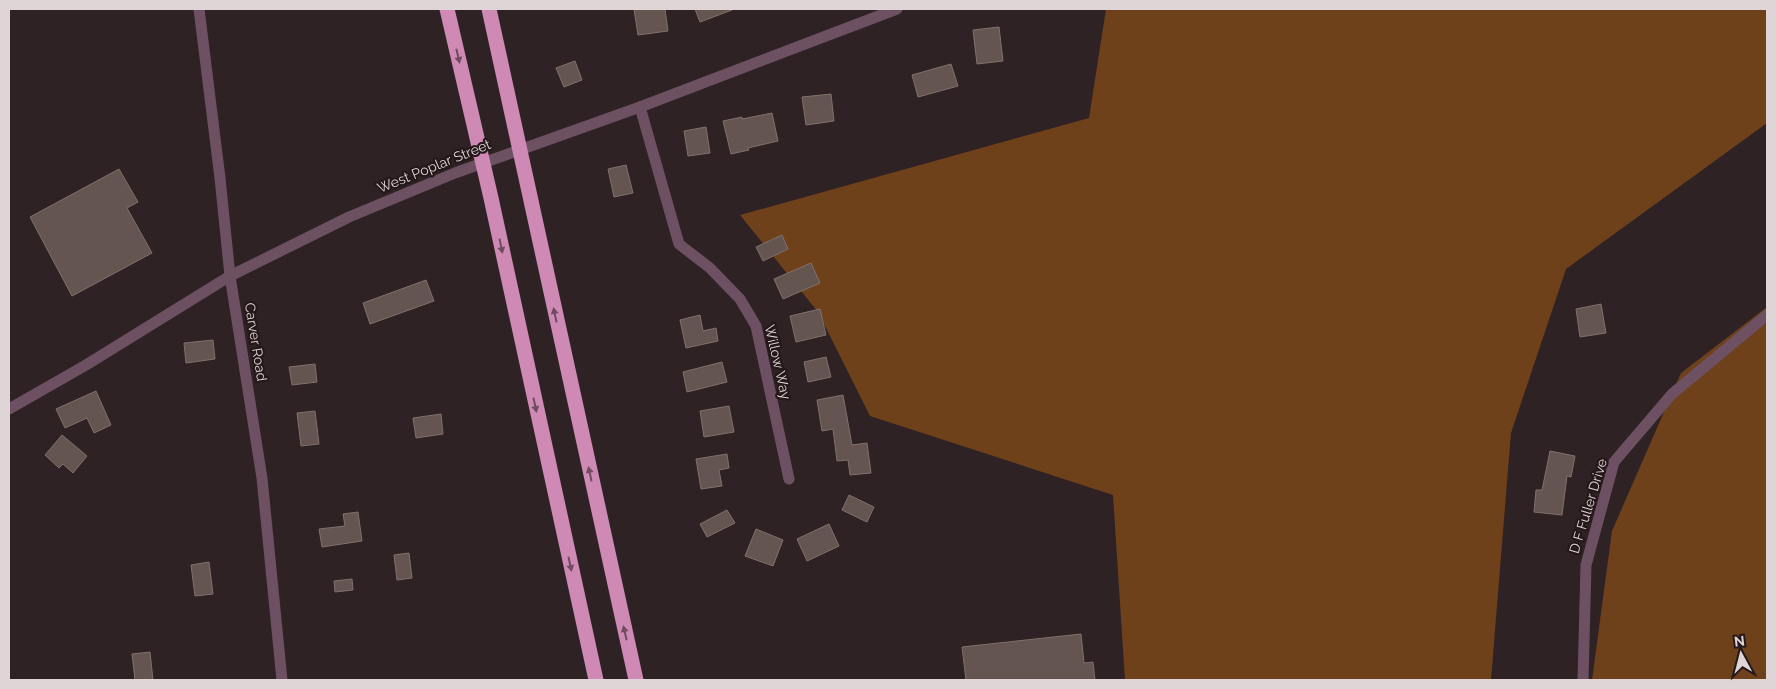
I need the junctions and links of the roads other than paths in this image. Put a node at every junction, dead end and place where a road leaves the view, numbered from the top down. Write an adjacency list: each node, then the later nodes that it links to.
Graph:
1 (198, 9): 6 (street, Carver Road)
2 (447, 9): 11 (highway, one-way to 11)
3 (489, 9): 12 (highway, one-way to 3)
4 (897, 9): 5 (street, West Poplar Street)
5 (640, 107): 6 (street, West Poplar Street); 9 (street, Willow Way)
6 (230, 276): 8 (street, West Poplar Street); 10 (street, Carver Road)
7 (1767, 314): 13 (street, D F Fuller Drive)
8 (9, 409)
9 (788, 478)
10 (282, 680)
11 (596, 680)
12 (636, 680)
13 (1583, 680)

